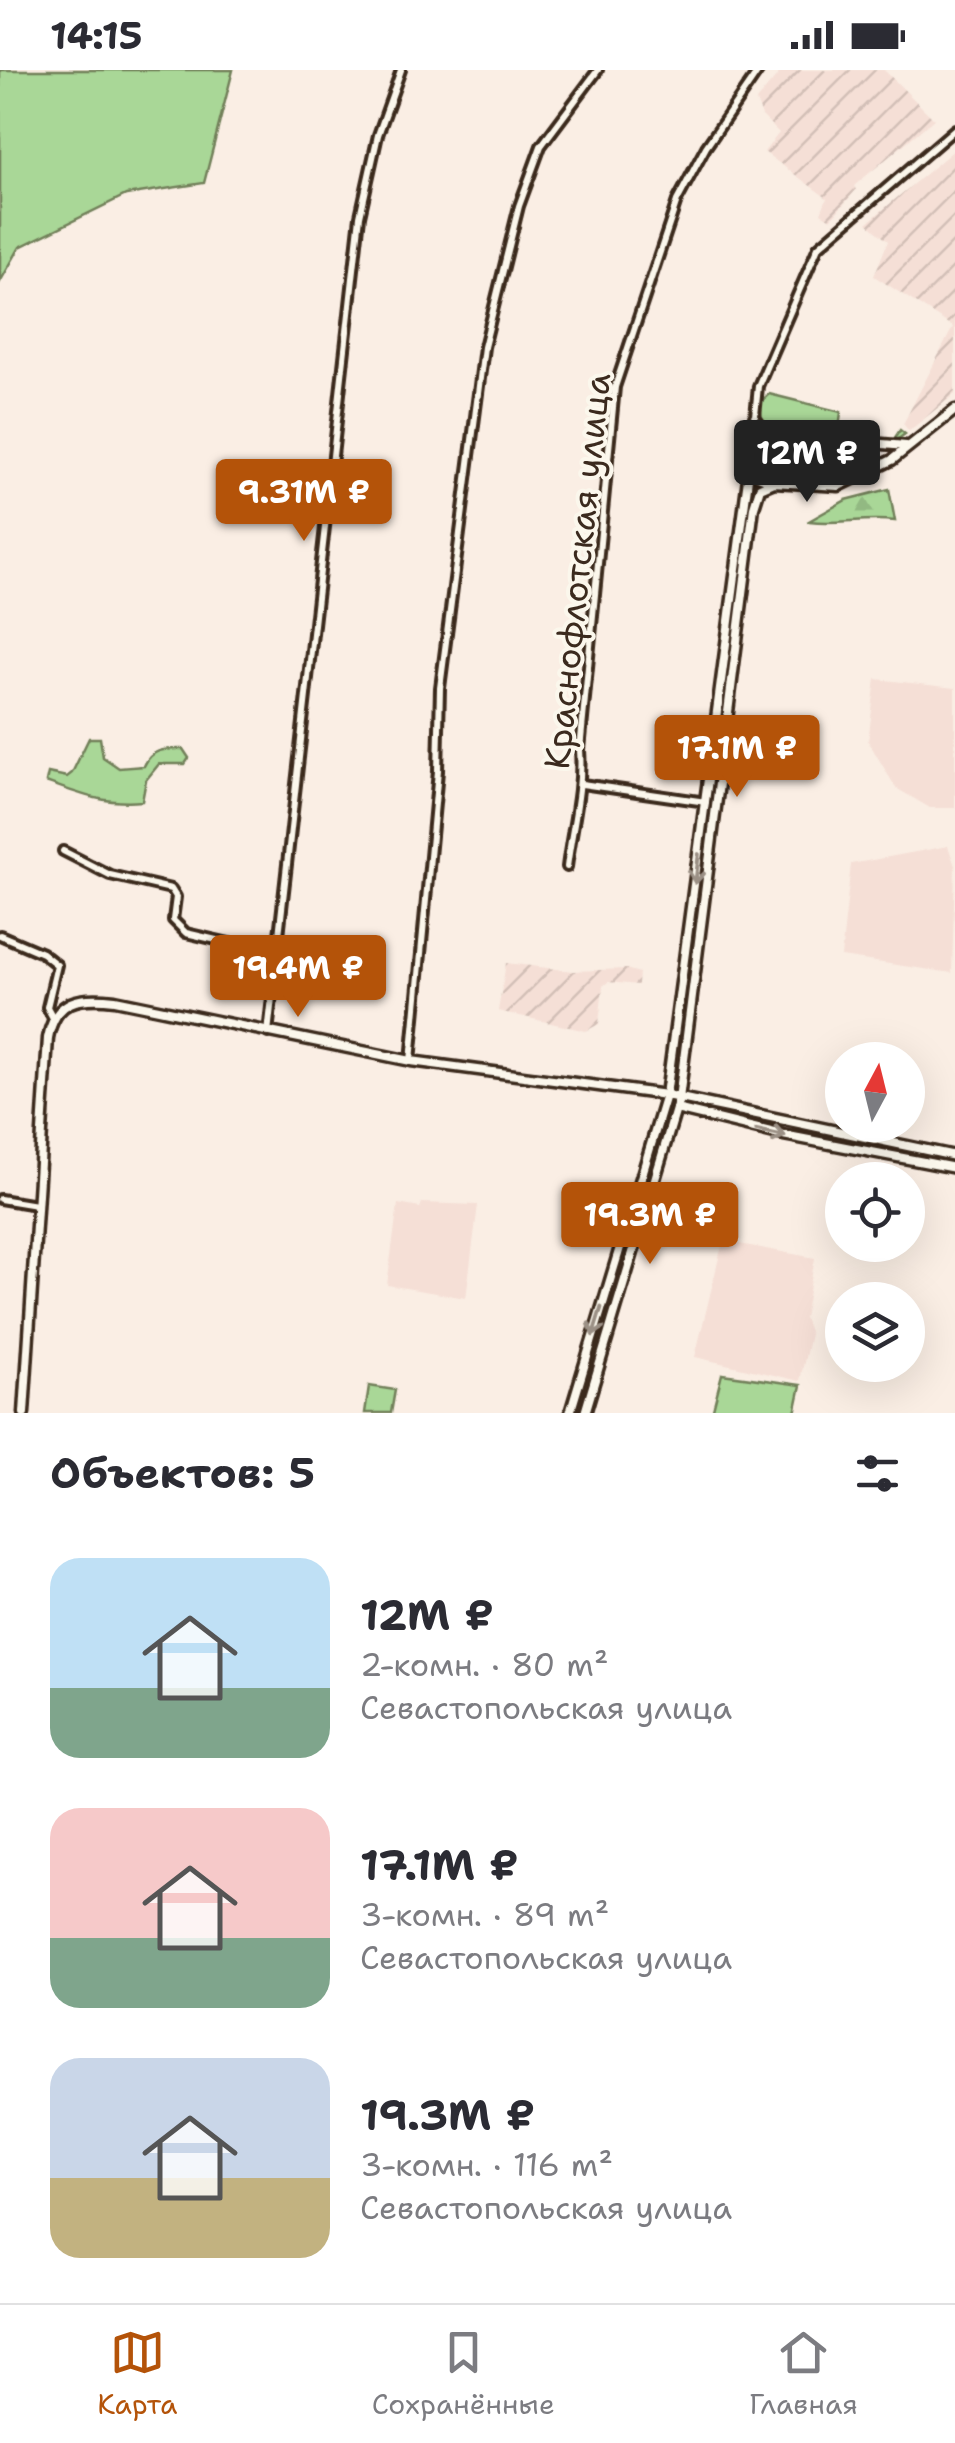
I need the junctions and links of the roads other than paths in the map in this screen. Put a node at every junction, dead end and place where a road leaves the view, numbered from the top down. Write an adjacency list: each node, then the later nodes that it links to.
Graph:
1 (401, 70): 22 (street)
2 (598, 70): 27 (street)
3 (759, 70): 14 (street, Краснофлотская улица)
4 (955, 129): 6 (street)
5 (955, 410): 9 (street)
6 (753, 416): 7 (street); 10 (street)
7 (769, 435): 8 (street); 10 (street)
8 (834, 442): 9 (street); 13 (street)
9 (906, 446): 13 (street)
10 (752, 448): 11 (street)
11 (750, 460): 12 (street); 15 (street)
12 (774, 482): 13 (street); 16 (street)
13 (839, 486)
14 (582, 784): 15 (street); 18 (street, Краснофлотская улица)
15 (706, 802): 16 (street); 20 (street, one-way to 20)
16 (718, 804): 21 (street)
17 (63, 851): 22 (street)
18 (568, 867)
19 (0, 935): 25 (street)
20 (688, 942): 21 (street); 23 (street)
21 (700, 944): 24 (street)
22 (277, 954): 26 (street)
23 (684, 976): 24 (street); 29 (street)
24 (697, 977): 28 (street)
25 (53, 1018): 26 (street); 40 (street)
26 (268, 1033): 27 (street)
27 (411, 1061): 29 (street)
28 (679, 1098): 29 (street); 30 (street); 31 (street)
29 (665, 1100): 30 (street); 42 (street, one-way to 42)
30 (676, 1109): 34 (street, one-way to 34); 43 (street)
31 (825, 1130)
32 (845, 1142): 34 (street)
33 (884, 1142): 35 (street)
34 (845, 1146): 37 (street)
35 (929, 1151): 36 (street); 37 (street)
36 (955, 1156)
37 (927, 1163): 38 (street)
38 (955, 1168)
39 (0, 1199): 40 (street)
40 (36, 1205): 41 (street)
41 (24, 1413)
42 (570, 1413)
43 (585, 1413)

